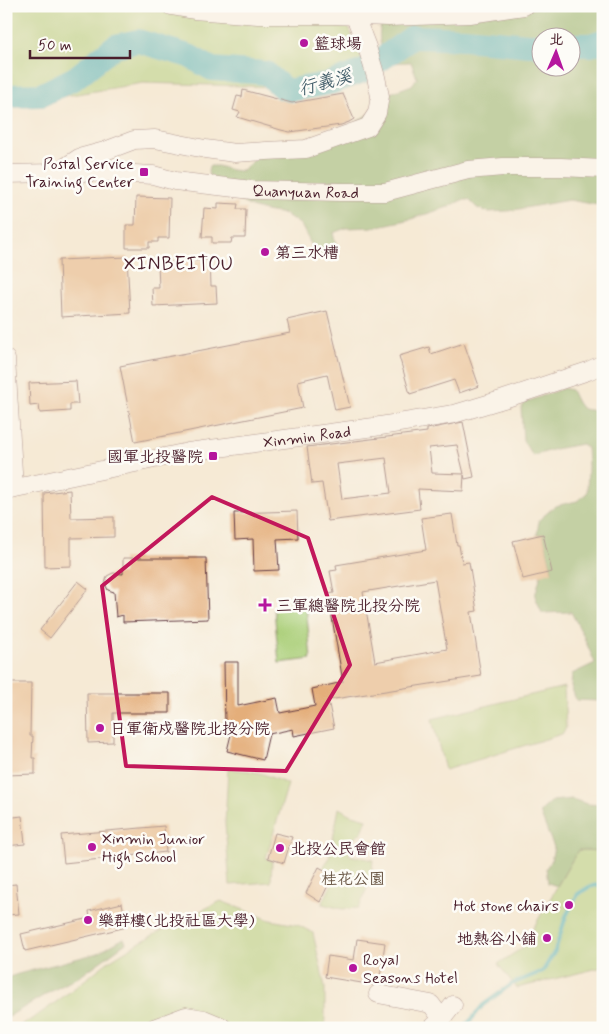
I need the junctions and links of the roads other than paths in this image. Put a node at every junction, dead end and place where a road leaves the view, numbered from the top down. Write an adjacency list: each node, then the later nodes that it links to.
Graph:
1 (171, 6): 3 (street)
2 (524, 6): 3 (street)
3 (353, 11): 6 (street)
4 (603, 169): 6 (street, Quanyuan Road)
5 (6, 174): 6 (street, Quanyuan Road)
6 (54, 174)
7 (6, 359): 9 (street)
8 (603, 364): 9 (street, Xinmin Road)
9 (10, 489)
10 (378, 994): 12 (street)
11 (453, 1005): 12 (street)
12 (437, 1024)
13 (154, 1028): 14 (street)
14 (223, 1028)

